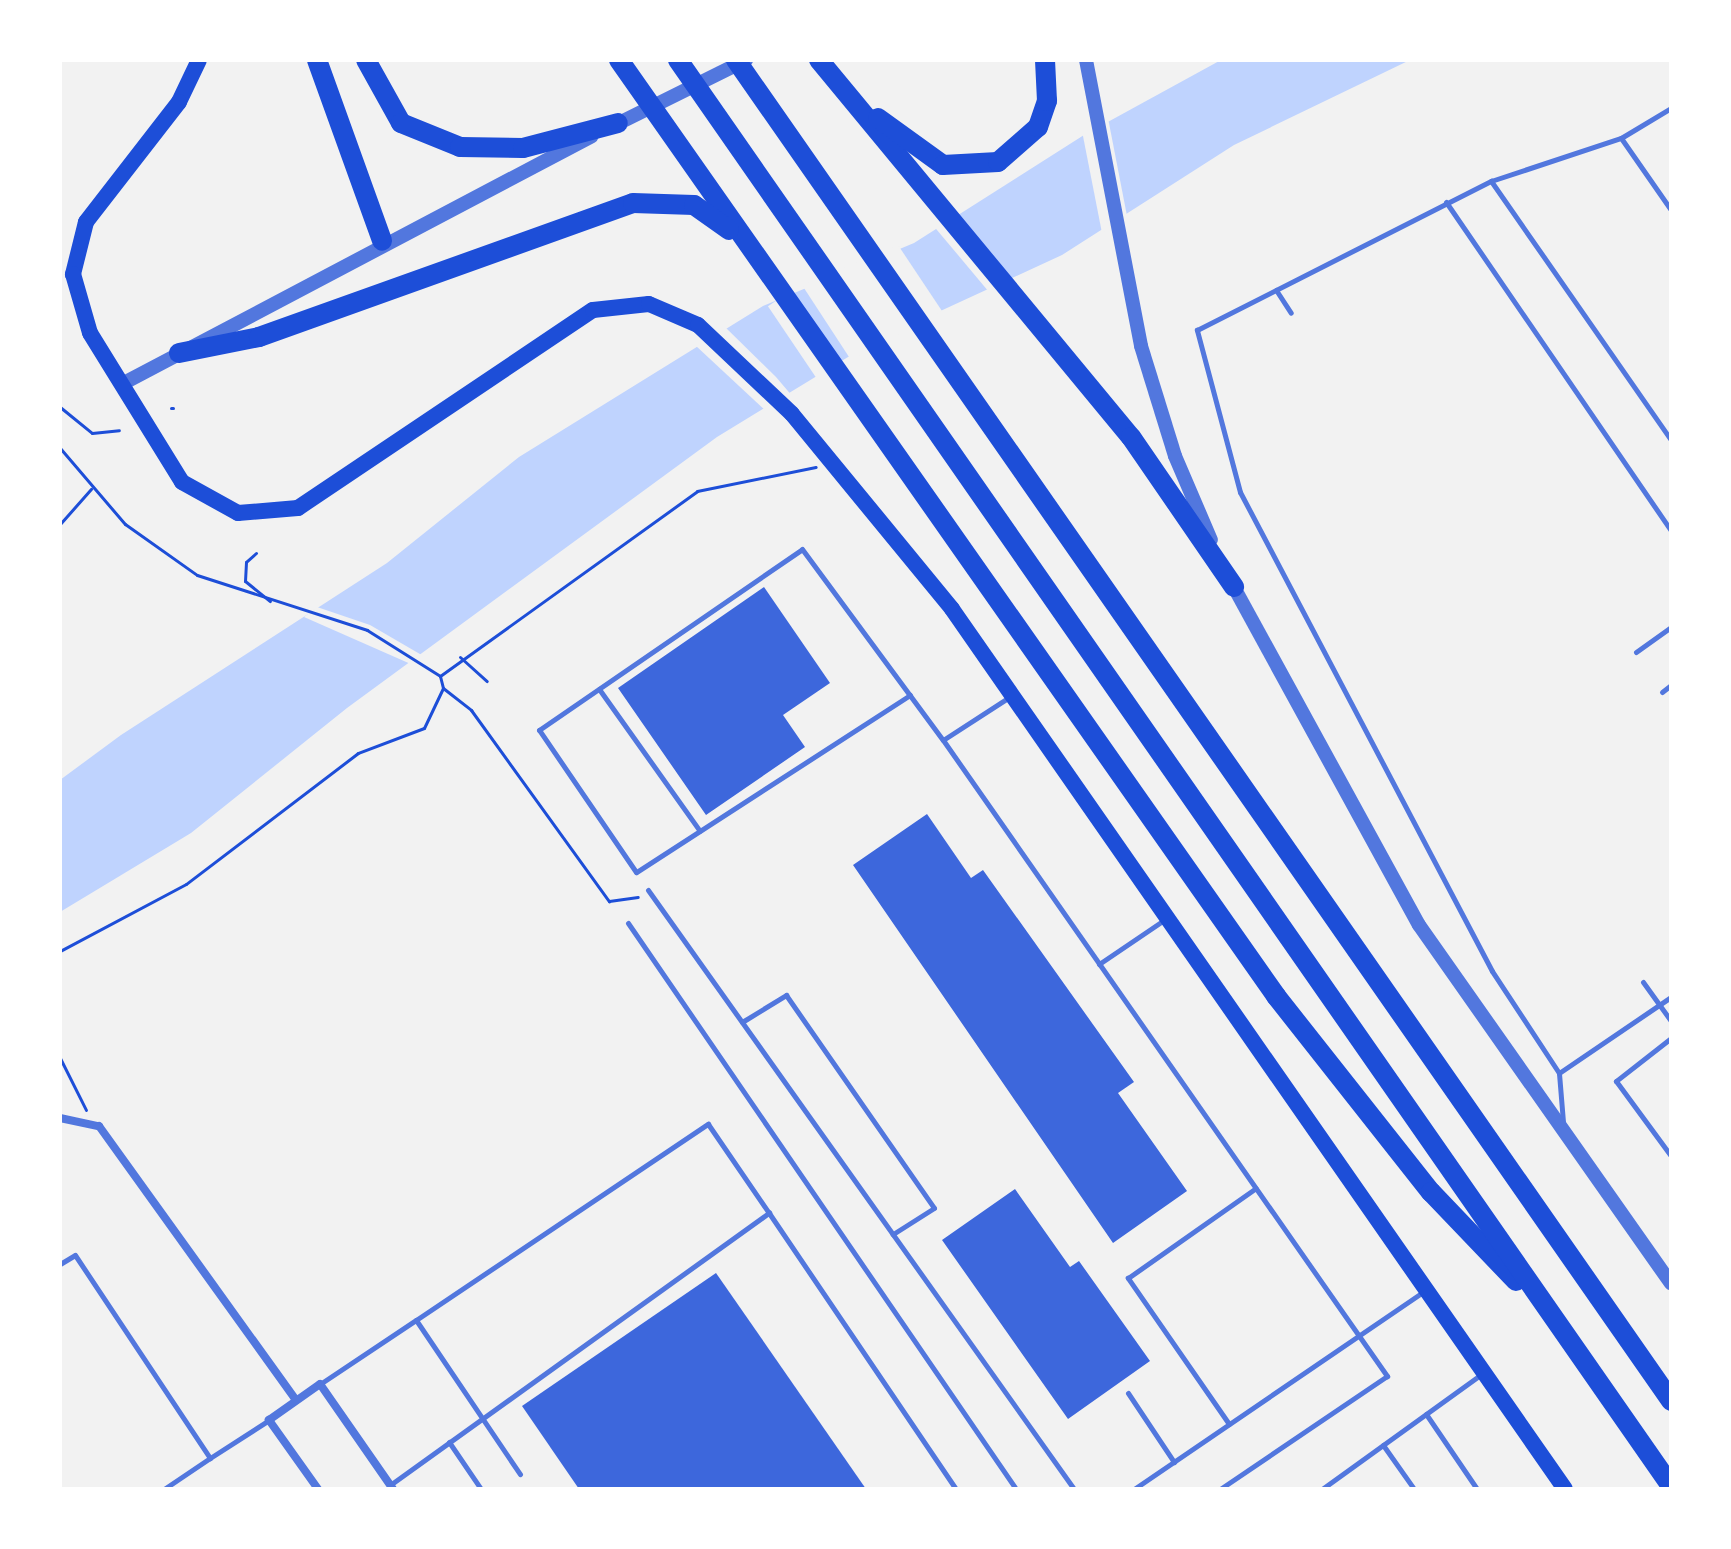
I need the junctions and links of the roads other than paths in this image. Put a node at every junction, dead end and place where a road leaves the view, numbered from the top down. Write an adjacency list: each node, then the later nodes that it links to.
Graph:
1 (199, 60): 23 (main road)
2 (317, 60): 18 (highway)
3 (366, 60): 13 (highway)
4 (619, 60): 19 (highway)
5 (678, 60): 57 (highway)
6 (736, 60): 63 (highway)
7 (747, 60): 13 (street)
8 (819, 60): 11 (highway)
9 (1045, 60): 11 (highway)
10 (1086, 60): 26 (street)
11 (838, 84): 26 (highway)
12 (1671, 108): 14 (lane)
13 (618, 123): 18 (street)
14 (1621, 138): 15 (lane); 17 (lane)
15 (1491, 181): 16 (lane); 24 (lane)
16 (1446, 202): 20 (lane); 25 (lane)
17 (1671, 210)
18 (382, 241): 22 (street)
19 (768, 270): 22 (highway); 57 (highway)
20 (1276, 290): 21 (lane); 46 (lane)
21 (1291, 313)
22 (179, 353): 23 (street)
23 (122, 384): 33 (main road)
24 (1671, 440)
25 (1671, 530)
26 (1234, 587): 48 (street)
27 (1671, 627): 28 (lane)
28 (1636, 652)
29 (1671, 685): 31 (lane)
30 (599, 689): 32 (lane); 35 (lane); 35 (lane)
31 (1662, 692)
32 (910, 695): 34 (lane); 35 (lane)
33 (1012, 695): 34 (lane); 37 (main road)
34 (943, 740): 39 (lane)
35 (700, 831)
36 (648, 890): 44 (lane)
37 (1167, 918): 39 (lane); 55 (main road)
38 (628, 923): 79 (lane)
39 (1099, 964): 50 (lane)
40 (1643, 982): 42 (lane)
41 (1671, 997): 42 (lane)
42 (1660, 1004): 43 (lane); 46 (lane)
43 (1671, 1021)
44 (742, 1022): 52 (lane); 52 (lane)
45 (1671, 1038): 49 (lane)
46 (1559, 1073): 48 (lane)
47 (60, 1118): 62 (street)
48 (1563, 1131): 54 (street)
49 (1671, 1156)
50 (1256, 1188): 58 (lane); 67 (lane)
51 (769, 1213): 56 (lane); 65 (lane); 78 (lane)
52 (893, 1234): 80 (lane)
53 (60, 1264): 70 (lane)
54 (1671, 1283)
55 (1426, 1290): 58 (lane); 59 (main road)
56 (416, 1320): 60 (lane); 65 (lane)
57 (1561, 1329): 73 (highway)
58 (1359, 1336): 67 (lane); 82 (lane)
59 (1484, 1372): 64 (lane); 86 (main road)
60 (320, 1384): 62 (street); 74 (street)
61 (1128, 1393): 71 (lane)
62 (296, 1400): 66 (street)
63 (1671, 1401)
64 (1426, 1414): 69 (lane); 85 (lane)
65 (483, 1419): 68 (lane); 72 (lane)
66 (269, 1420): 70 (lane); 76 (street)
67 (1229, 1424): 71 (lane)
68 (449, 1442): 74 (lane); 77 (lane)
69 (1383, 1445): 83 (lane); 84 (lane)
70 (210, 1458): 75 (lane)
71 (1174, 1462): 81 (lane)
72 (520, 1474)
73 (1671, 1486)
74 (392, 1487)
75 (164, 1489)
76 (318, 1489)
77 (481, 1489)
78 (956, 1489)
79 (1016, 1489)
80 (1074, 1489)
81 (1134, 1489)
82 (1220, 1489)
83 (1322, 1489)
84 (1414, 1489)
85 (1477, 1489)
86 (1565, 1489)

